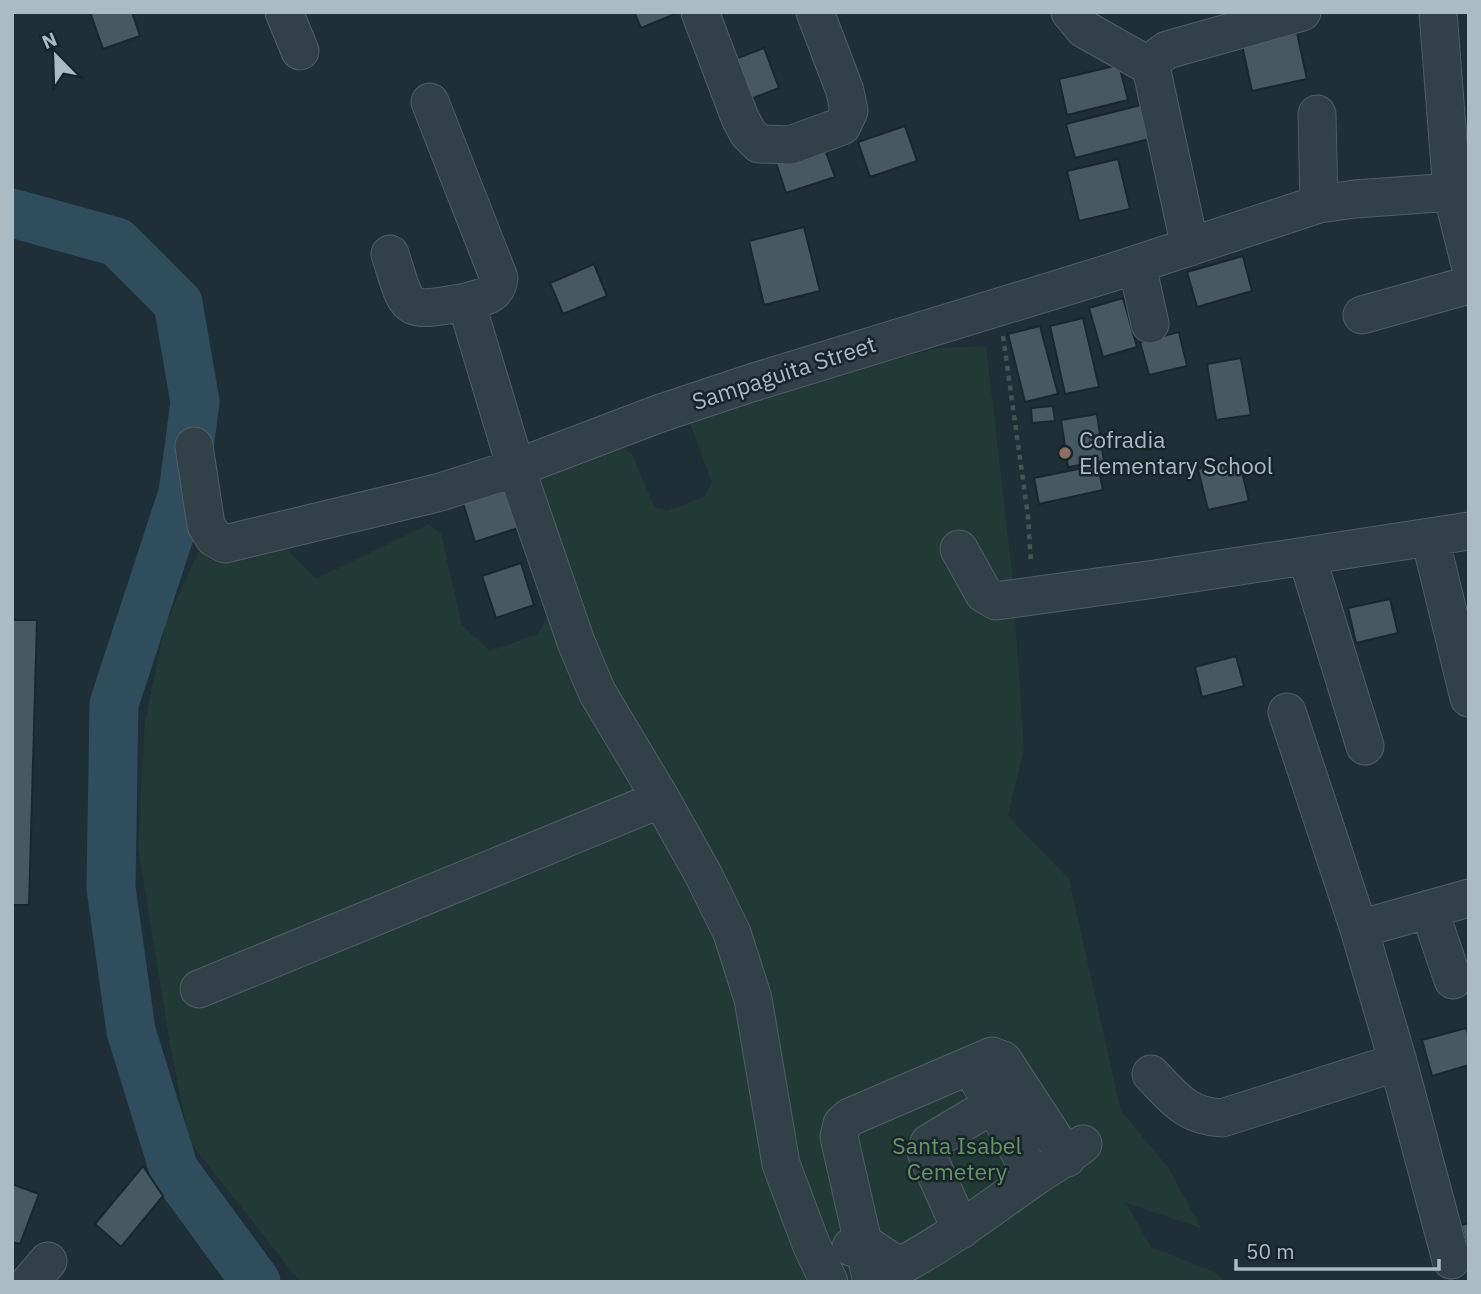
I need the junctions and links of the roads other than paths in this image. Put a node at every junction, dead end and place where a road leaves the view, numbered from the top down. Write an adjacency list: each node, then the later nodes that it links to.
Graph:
1 (284, 12): 7 (street)
2 (700, 12): 3 (street)
3 (815, 12)
4 (1070, 12): 8 (street)
5 (1302, 12): 8 (street)
6 (1438, 12): 11 (street)
7 (300, 51)
8 (1151, 67): 13 (street)
9 (430, 102): 18 (street)
10 (1317, 114): 12 (street)
11 (1452, 192): 12 (street, Sampaguita Street); 15 (street)
12 (1319, 204): 13 (street, Sampaguita Street)
13 (1190, 247): 16 (street, Sampaguita Street)
14 (390, 254): 18 (street)
15 (1469, 261)
16 (1137, 265): 20 (street); 22 (street, Sampaguita Street)
17 (1469, 285): 19 (street)
18 (466, 302): 22 (street)
19 (1362, 315)
20 (1150, 324)
21 (194, 446): 22 (street, Sampaguita Street)
22 (516, 468): 30 (street)
23 (1469, 531): 24 (street)
24 (1430, 538): 26 (street); 27 (street)
25 (959, 549): 26 (street)
26 (1307, 557): 29 (street)
27 (1469, 698)
28 (1287, 712): 33 (street)
29 (1365, 746)
30 (661, 799): 35 (street); 45 (street)
31 (1469, 898): 32 (street)
32 (1429, 909): 33 (street); 34 (street)
33 (1359, 929): 36 (street)
34 (1453, 980)
35 (199, 989)
36 (1398, 1062): 38 (street); 41 (street)
37 (970, 1067): 39 (street); 40 (street); 43 (street)
38 (1151, 1074)
39 (994, 1104): 40 (street); 42 (street)
40 (1033, 1178): 42 (street)
41 (1455, 1221): 44 (street)
42 (961, 1230): 43 (street)
43 (862, 1241): 45 (street); 46 (street)
44 (1451, 1260)
45 (824, 1273)
46 (872, 1282)

